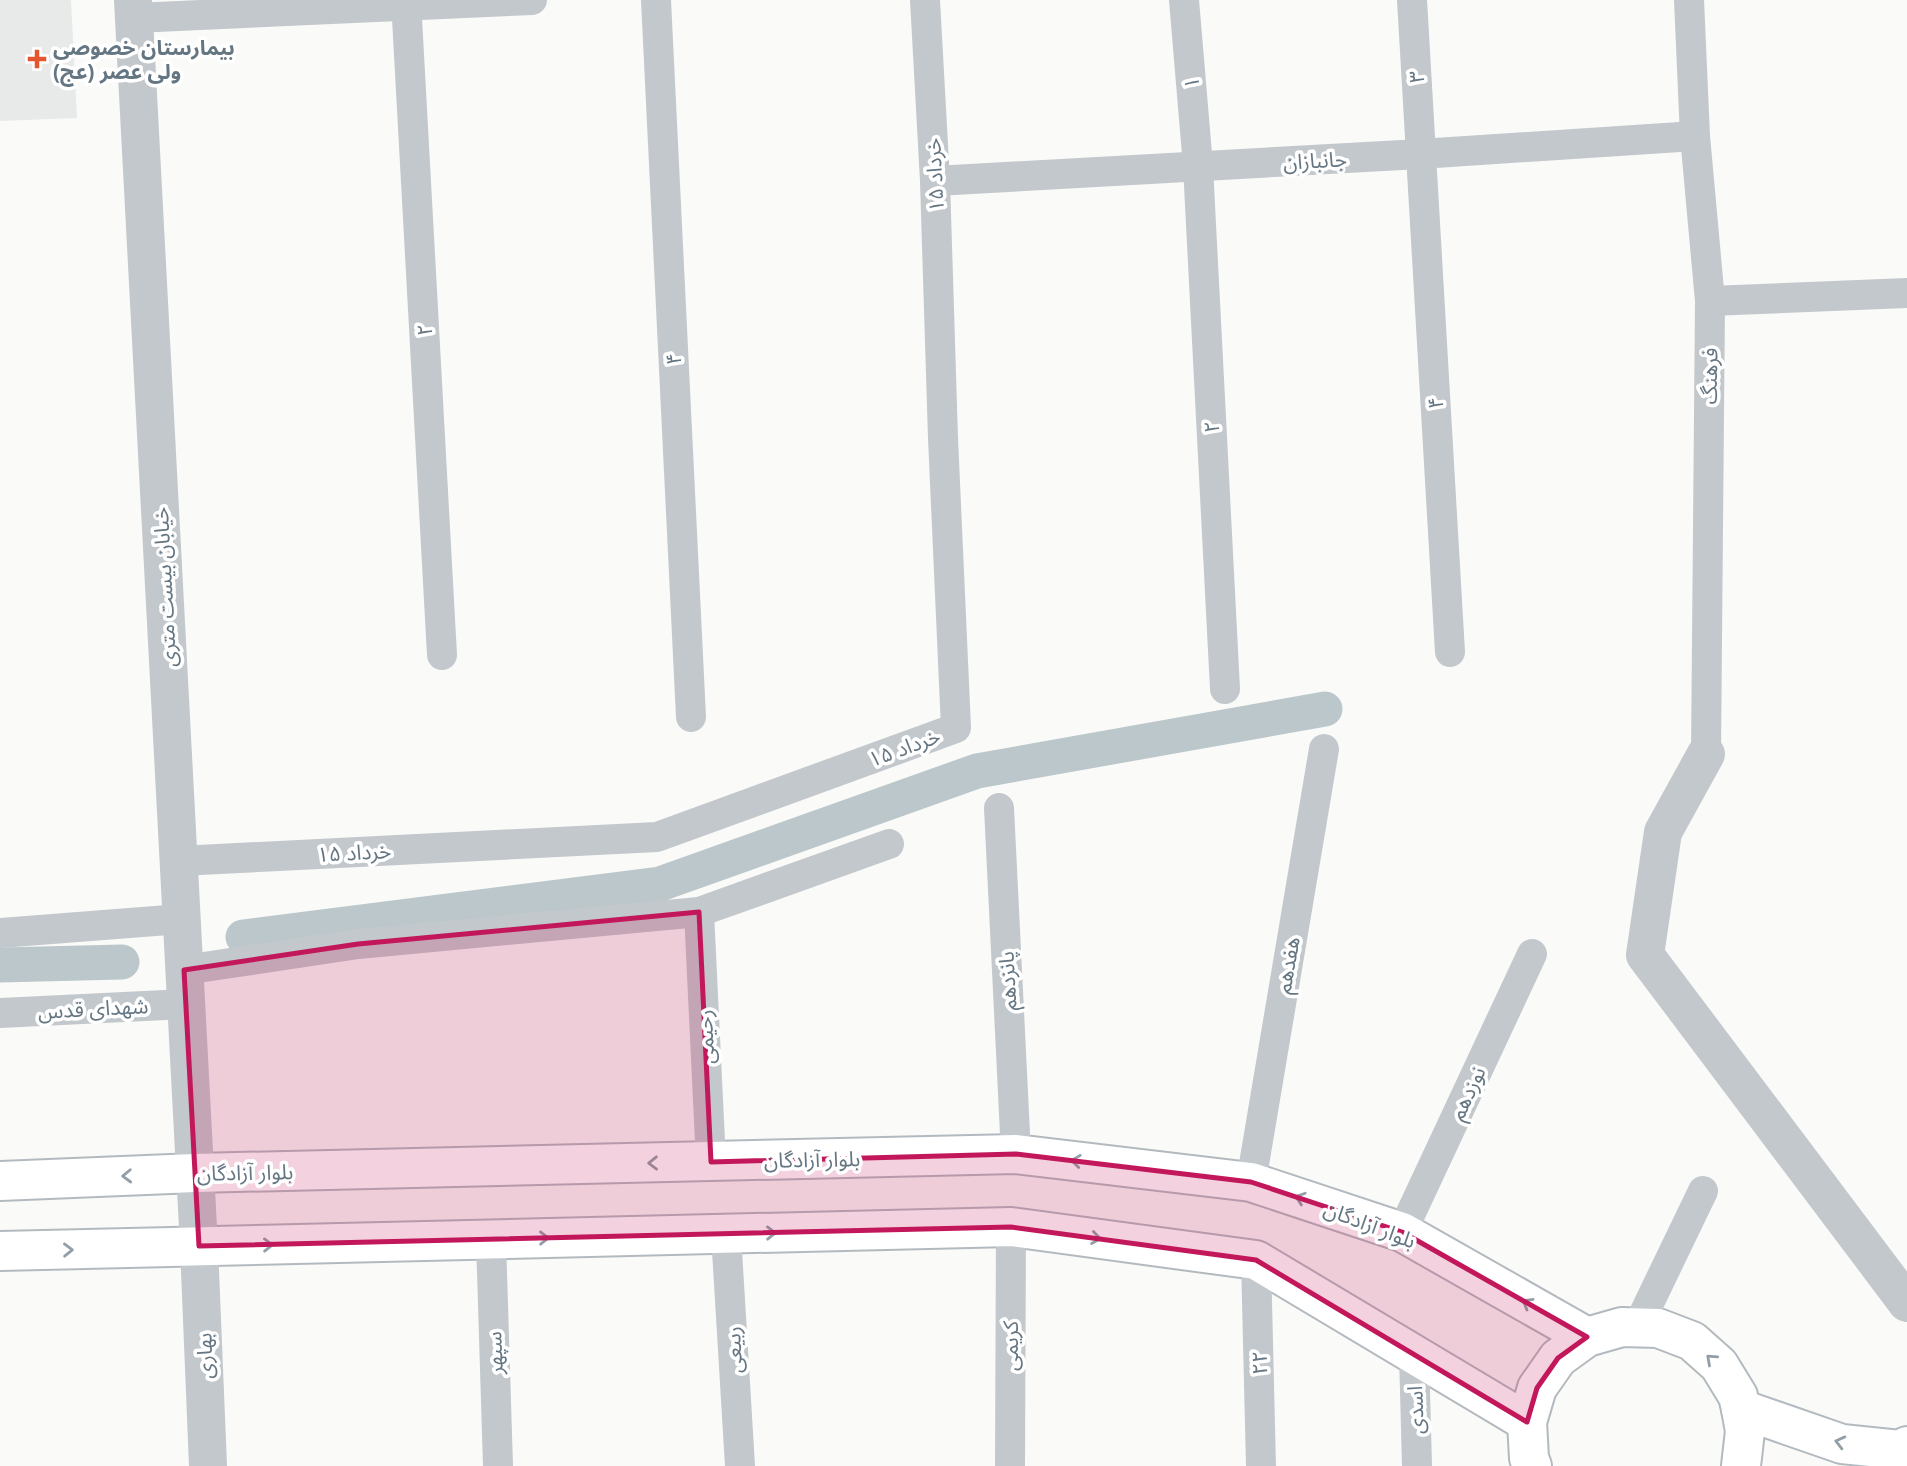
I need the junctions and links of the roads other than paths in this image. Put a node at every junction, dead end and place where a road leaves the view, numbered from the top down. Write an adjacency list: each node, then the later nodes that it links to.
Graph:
1 (532, 0): 7 (street)
2 (656, 0): 18 (street, ۴)
3 (925, 0): 12 (street, ۱۵ خرداد)
4 (1184, 0): 11 (street, ۱)
5 (1412, 0): 10 (street, ۳)
6 (1689, 0): 9 (street, فرهنگ)
7 (406, 3): 8 (street); 16 (street, ۲)
8 (134, 9): 23 (street, خیابان بیست متری)
9 (1695, 136): 10 (street, جانبازان); 14 (street, فرهنگ)
10 (1420, 154): 11 (street, جانبازان); 15 (street, ۴)
11 (1198, 166): 12 (street, جانبازان); 17 (street, ۲)
12 (935, 181): 23 (street, ۱۵ خرداد)
13 (1907, 293): 14 (street)
14 (1710, 301): 20 (street, فرهنگ)
15 (1450, 652)
16 (442, 655)
17 (1225, 689)
18 (691, 717)
19 (1324, 748): 34 (street, هفدهم)
20 (1706, 754): 43 (street)
21 (999, 808): 30 (street, پانزدهم)
22 (889, 844): 24 (street, شهدای قدس)
23 (179, 861): 25 (street, خیابان بیست متری)
24 (699, 912): 28 (street, شهدای قدس); 31 (street, رحیمی)
25 (181, 919): 26 (street); 28 (street, خیابان بیست متری)
26 (0, 933)
27 (1532, 954): 37 (street, نوزدهم)
28 (185, 987): 29 (street, شهدای قدس); 32 (street, خیابان بیست متری)
29 (0, 1013)
30 (1016, 1154): 31 (main road, بلوار آزادگان); 34 (main road, بلوار آزادگان, one-way to 30)
31 (711, 1162): 32 (main road, بلوار آزادگان, one-way to 32)
32 (195, 1173): 33 (main road, بلوار آزادگان, one-way to 33); 40 (street, بهاری)
33 (0, 1181)
34 (1251, 1182): 37 (main road, بلوار آزادگان, one-way to 34)
35 (1703, 1191): 44 (street)
36 (1011, 1227): 38 (main road, one-way to 36); 42 (main road, one-way to 42); 53 (street, کریمی)
37 (1402, 1232): 45 (main road, بلوار آزادگان, one-way to 37)
38 (726, 1234): 39 (main road, one-way to 38); 52 (street, ربیعی)
39 (491, 1240): 40 (main road, one-way to 39); 51 (street, سپهر)
40 (199, 1246): 41 (main road, one-way to 40); 50 (street, بهاری)
41 (0, 1251)
42 (1256, 1260): 46 (main road); 54 (street, ۲۲)
43 (1907, 1303)
44 (1637, 1328): 45 (main road); 47 (main road, one-way to 44)
45 (1587, 1337): 48 (main road)
46 (1414, 1354): 48 (main road); 55 (street, اسدی)
47 (1741, 1409): 49 (main road, one-way to 47); 57 (main road)
48 (1527, 1422): 56 (main road)
49 (1907, 1446)
50 (208, 1466)
51 (498, 1466)
52 (740, 1466)
53 (1010, 1466)
54 (1261, 1466)
55 (1417, 1466)
56 (1532, 1466)
57 (1741, 1466)

